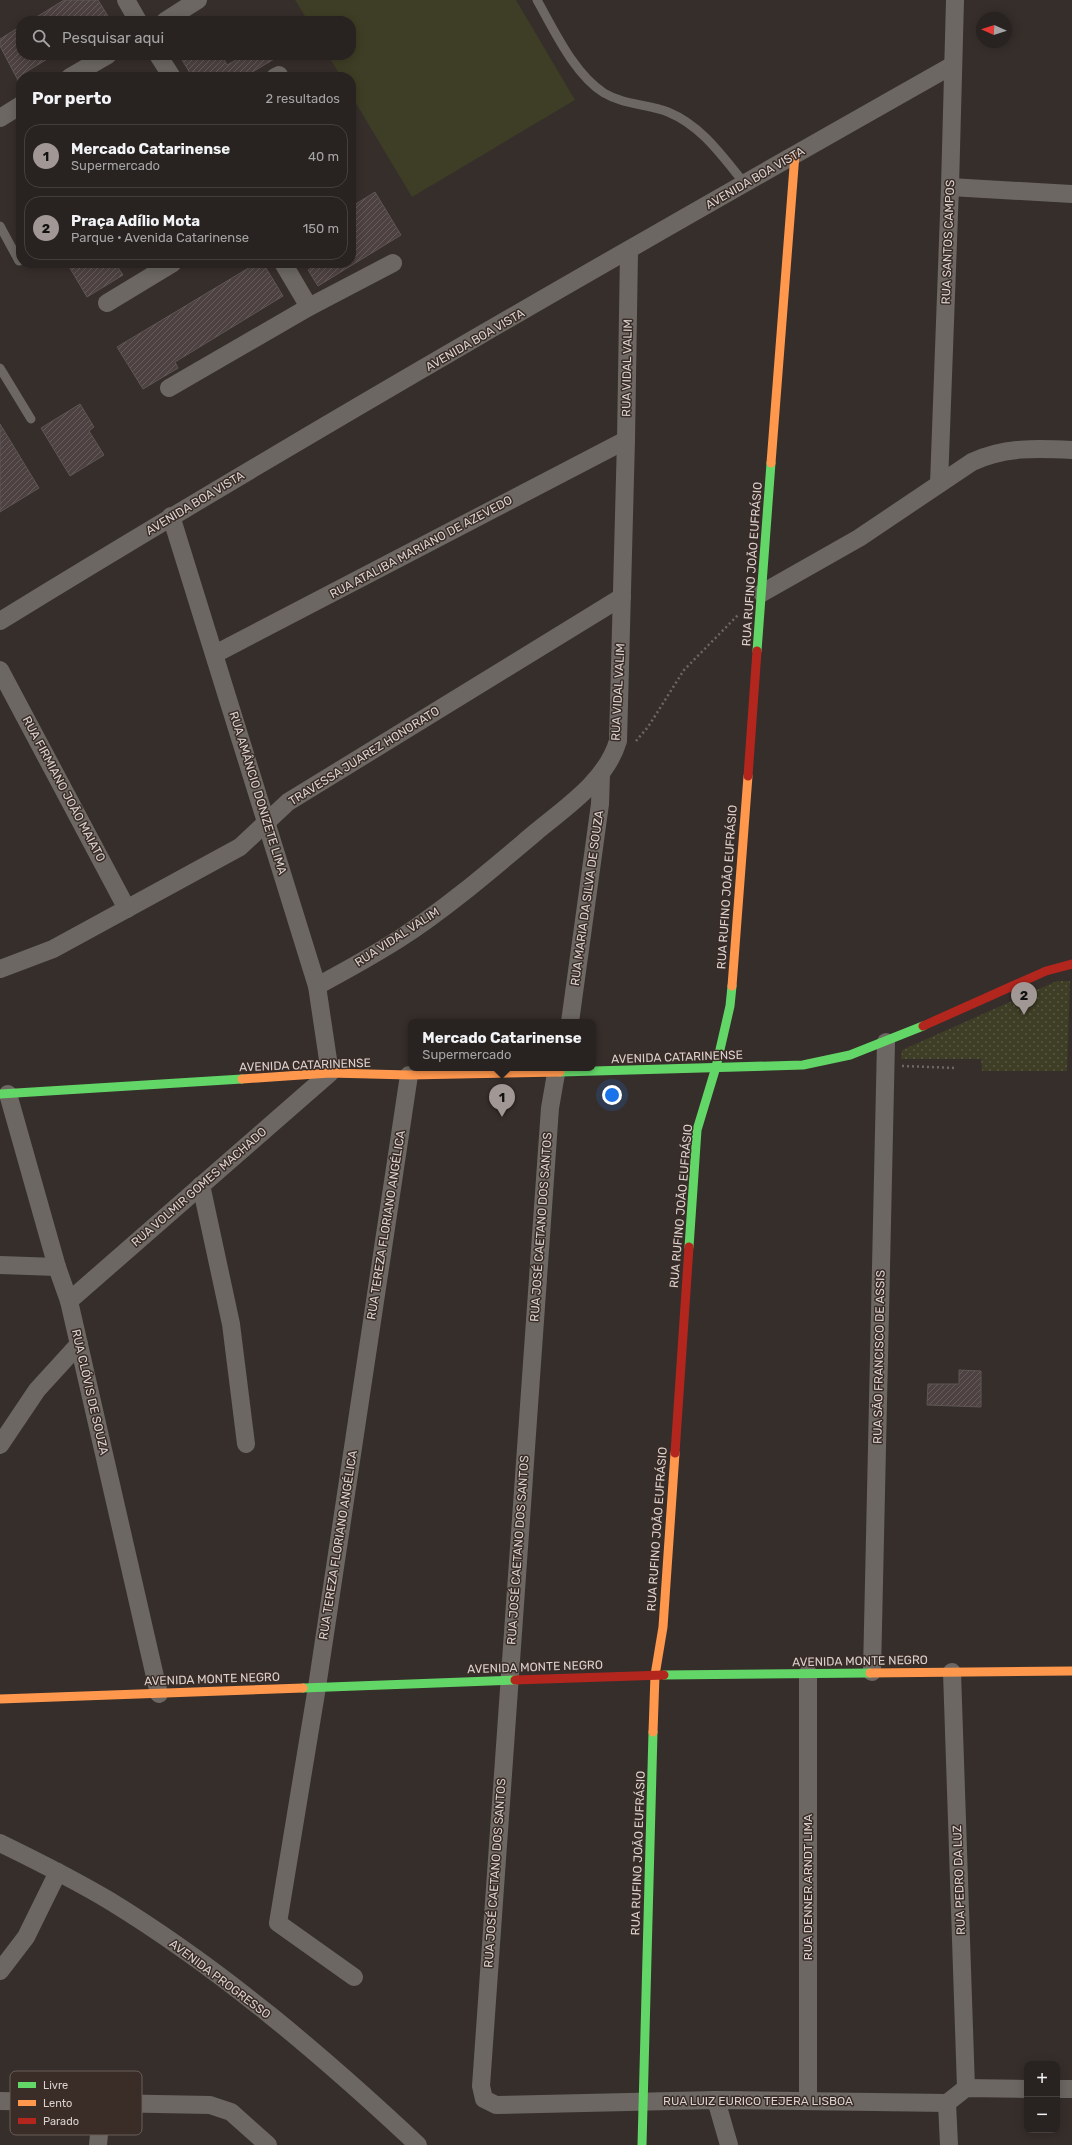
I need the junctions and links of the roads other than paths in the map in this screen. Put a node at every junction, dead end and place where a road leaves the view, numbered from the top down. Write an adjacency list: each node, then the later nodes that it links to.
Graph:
1 (126, 0): 5 (street)
2 (198, 0): 6 (street)
3 (538, 0): 15 (lane)
4 (955, 0): 9 (street, RUA SANTOS CAMPOS)
5 (135, 16)
6 (173, 16)
7 (99, 60): 10 (street)
8 (161, 60): 11 (street)
9 (953, 65): 14 (street, AVENIDA BOA VISTA); 16 (street, RUA SANTOS CAMPOS)
10 (79, 72)
11 (169, 72)
12 (16, 109): 13 (street)
13 (0, 118)
14 (795, 154): 15 (street, AVENIDA BOA VISTA); 33 (street, RUA RUFINO JOÃO EUFRÁSIO)
15 (745, 184): 19 (street, AVENIDA BOA VISTA)
16 (950, 187): 17 (street); 31 (street, RUA SANTOS CAMPOS)
17 (1072, 194)
18 (0, 226): 20 (lane)
19 (628, 250): 29 (street, RUA VIDAL VALIM); 32 (street, AVENIDA BOA VISTA)
20 (16, 257)
21 (393, 263): 25 (street)
22 (165, 268): 24 (street)
23 (286, 268): 25 (street)
24 (107, 303)
25 (309, 307): 27 (street)
26 (0, 368): 28 (lane)
27 (169, 388)
28 (31, 420)
29 (626, 440): 34 (street, RUA VIDAL VALIM); 36 (street, RUA ATALIBA MARIANO DE AZEVEDO)
30 (1072, 450): 31 (street)
31 (939, 484): 33 (street)
32 (171, 516): 35 (street, AVENIDA BOA VISTA); 36 (street, RUA AMÂNCIO DONIZETE LIMA)
33 (762, 593): 46 (street, RUA RUFINO JOÃO EUFRÁSIO)
34 (622, 597): 38 (street, RUA VIDAL VALIM); 39 (street, TRAVESSA JUAREZ HONORATO)
35 (0, 622)
36 (215, 654): 39 (street, RUA AMÂNCIO DONIZETE LIMA)
37 (0, 670): 40 (street, RUA FIRMIANO JOÃO MAIATO)
38 (601, 774): 43 (street, RUA VIDAL VALIM); 44 (street, RUA MARIA DA SILVA DE SOUZA)
39 (267, 823): 40 (street, TRAVESSA JUAREZ HONORATO); 43 (street, RUA AMÂNCIO DONIZETE LIMA)
40 (127, 909): 42 (street, TRAVESSA JUAREZ HONORATO)
41 (1072, 964): 45 (street, AVENIDA CATARINENSE)
42 (0, 969)
43 (317, 986): 50 (street, RUA AMÂNCIO DONIZETE LIMA)
44 (570, 1019)
45 (886, 1042): 46 (street, AVENIDA CATARINENSE); 61 (street, RUA SÃO FRANCISCO DE ASSIS)
46 (716, 1067): 47 (street, AVENIDA CATARINENSE); 64 (street, RUA RUFINO JOÃO EUFRÁSIO)
47 (596, 1069)
48 (527, 1071): 51 (street, AVENIDA CATARINENSE)
49 (556, 1071): 65 (street, RUA JOSÉ CAETANO DOS SANTOS)
50 (330, 1073): 51 (street, AVENIDA CATARINENSE); 52 (street, AVENIDA CATARINENSE); 53 (street, RUA VOLMIR GOMES MACHADO)
51 (409, 1075): 66 (street, RUA TEREZA FLORIANO ANGÉLICA)
52 (4, 1094): 55 (street, RUA CLÓVIS DE SOUZA)
53 (202, 1185): 56 (street, RUA VOLMIR GOMES MACHADO); 58 (street)
54 (0, 1265): 55 (street)
55 (57, 1267): 56 (street, RUA CLÓVIS DE SOUZA)
56 (69, 1301): 57 (street, RUA CLÓVIS DE SOUZA)
57 (79, 1344): 59 (street); 67 (street, RUA CLÓVIS DE SOUZA)
58 (246, 1444)
59 (0, 1446)
60 (1072, 1671): 62 (street, AVENIDA MONTE NEGRO)
61 (872, 1672): 62 (street, AVENIDA MONTE NEGRO); 63 (street, AVENIDA MONTE NEGRO)
62 (952, 1672): 73 (street, RUA PEDRO DA LUZ)
63 (808, 1673): 64 (street, AVENIDA MONTE NEGRO); 80 (street, RUA DENNER ARNDT LIMA)
64 (655, 1675): 65 (street, AVENIDA MONTE NEGRO); 78 (street, RUA RUFINO JOÃO EUFRÁSIO)
65 (508, 1680): 66 (street, AVENIDA MONTE NEGRO); 77 (street, RUA JOSÉ CAETANO DOS SANTOS)
66 (317, 1687): 67 (street, AVENIDA MONTE NEGRO); 72 (street, RUA TEREZA FLORIANO ANGÉLICA)
67 (158, 1694): 68 (street, AVENIDA MONTE NEGRO)
68 (0, 1699)
69 (0, 1843): 70 (street, AVENIDA PROGRESSO)
70 (58, 1872): 71 (street); 88 (street, AVENIDA PROGRESSO)
71 (0, 1972)
72 (354, 1977)
73 (966, 2088): 74 (street); 84 (street)
74 (1024, 2089)
75 (1060, 2089): 76 (street)
76 (1072, 2090)
77 (484, 2099): 78 (street, RUA LUIZ EURICO TEJERA LISBOA)
78 (644, 2100): 79 (street, RUA LUIZ EURICO TEJERA LISBOA); 89 (street, RUA RUFINO JOÃO EUFRÁSIO)
79 (716, 2100): 80 (street, RUA LUIZ EURICO TEJERA LISBOA); 90 (street)
80 (808, 2100): 84 (street, RUA LUIZ EURICO TEJERA LISBOA)
81 (0, 2101): 82 (street)
82 (10, 2101)
83 (142, 2103): 87 (street)
84 (948, 2103): 91 (street)
85 (99, 2135): 86 (street)
86 (98, 2145)
87 (268, 2145)
88 (418, 2145)
89 (642, 2145)
90 (729, 2145)
91 (949, 2145)

